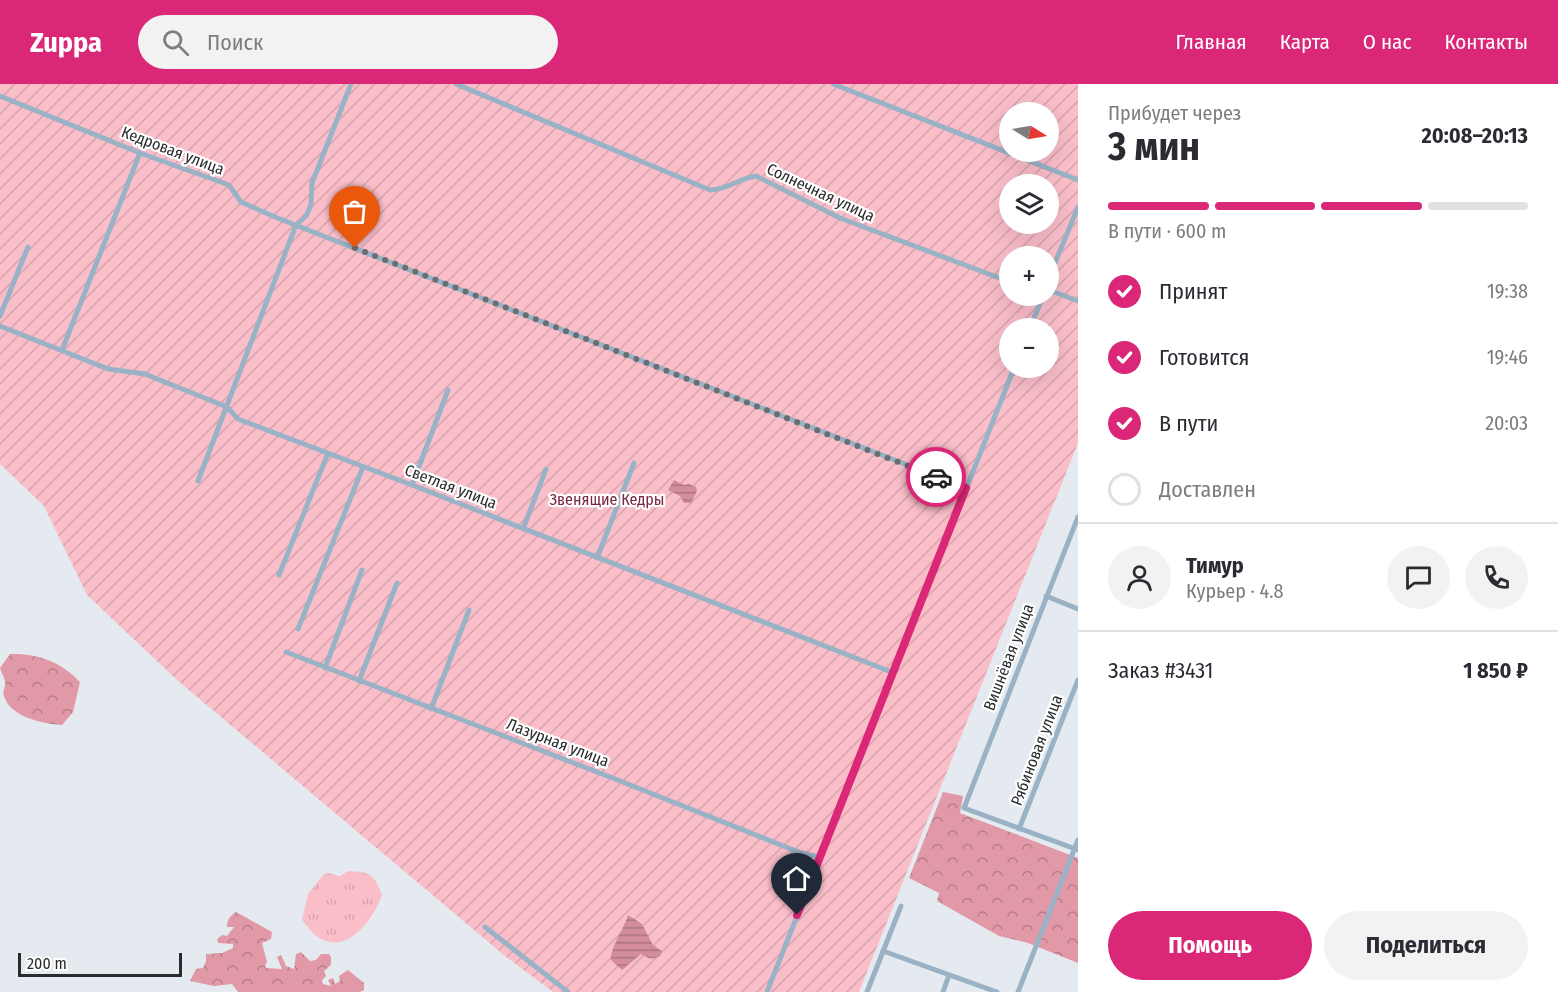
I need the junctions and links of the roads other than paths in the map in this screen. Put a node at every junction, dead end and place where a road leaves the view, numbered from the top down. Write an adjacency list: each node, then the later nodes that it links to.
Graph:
1 (351, 84): 8 (street)
2 (456, 84): 11 (street, Солнечная улица)
3 (833, 84): 6 (street)
4 (0, 96): 5 (street, Кедровая улица)
5 (140, 153): 8 (street, Кедровая улица); 16 (street)
6 (1078, 180)
7 (1078, 207): 10 (street)
8 (296, 225): 19 (street); 26 (street, Кедровая улица)
9 (28, 247): 14 (street)
10 (1059, 253)
11 (999, 278)
12 (1059, 294): 13 (street)
13 (1078, 301)
14 (0, 316)
15 (0, 326): 16 (street, Светлая улица)
16 (62, 350): 19 (street, Светлая улица)
17 (1010, 378): 26 (street)
18 (448, 390): 25 (street)
19 (227, 407): 20 (street, Светлая улица); 24 (street)
20 (328, 453): 22 (street, Светлая улица); 31 (street)
21 (634, 463): 29 (street)
22 (363, 467): 25 (street, Светлая улица); 36 (street)
23 (546, 469): 28 (street)
24 (198, 481)
25 (412, 485): 28 (street, Светлая улица)
26 (966, 488): 39 (street)
27 (1078, 517): 33 (street, Вишнёвая улица)
28 (523, 529): 29 (street, Светлая улица)
29 (597, 558): 39 (street, Светлая улица)
30 (362, 570): 38 (street)
31 (279, 575)
32 (397, 583): 41 (street)
33 (1046, 596): 34 (street); 43 (street, Вишнёвая улица)
34 (1078, 609)
35 (469, 610): 42 (street)
36 (298, 629)
37 (286, 652): 38 (street, Лазурная улица)
38 (325, 668): 41 (street, Лазурная улица)
39 (894, 674): 46 (street)
40 (1078, 680): 43 (street, Рябиновая улица)
41 (359, 681): 42 (street, Лазурная улица)
42 (431, 709): 46 (street, Лазурная улица)
43 (1019, 829): 45 (street)
44 (1078, 840): 45 (street)
45 (1076, 849): 56 (street)
46 (820, 857): 52 (street)
47 (901, 906): 49 (street)
48 (485, 927): 51 (street)
49 (883, 951): 50 (street); 53 (street)
50 (949, 975): 54 (street); 55 (street)
51 (568, 992)
52 (767, 992)
53 (867, 992)
54 (943, 992)
55 (997, 992)
56 (1018, 992)

